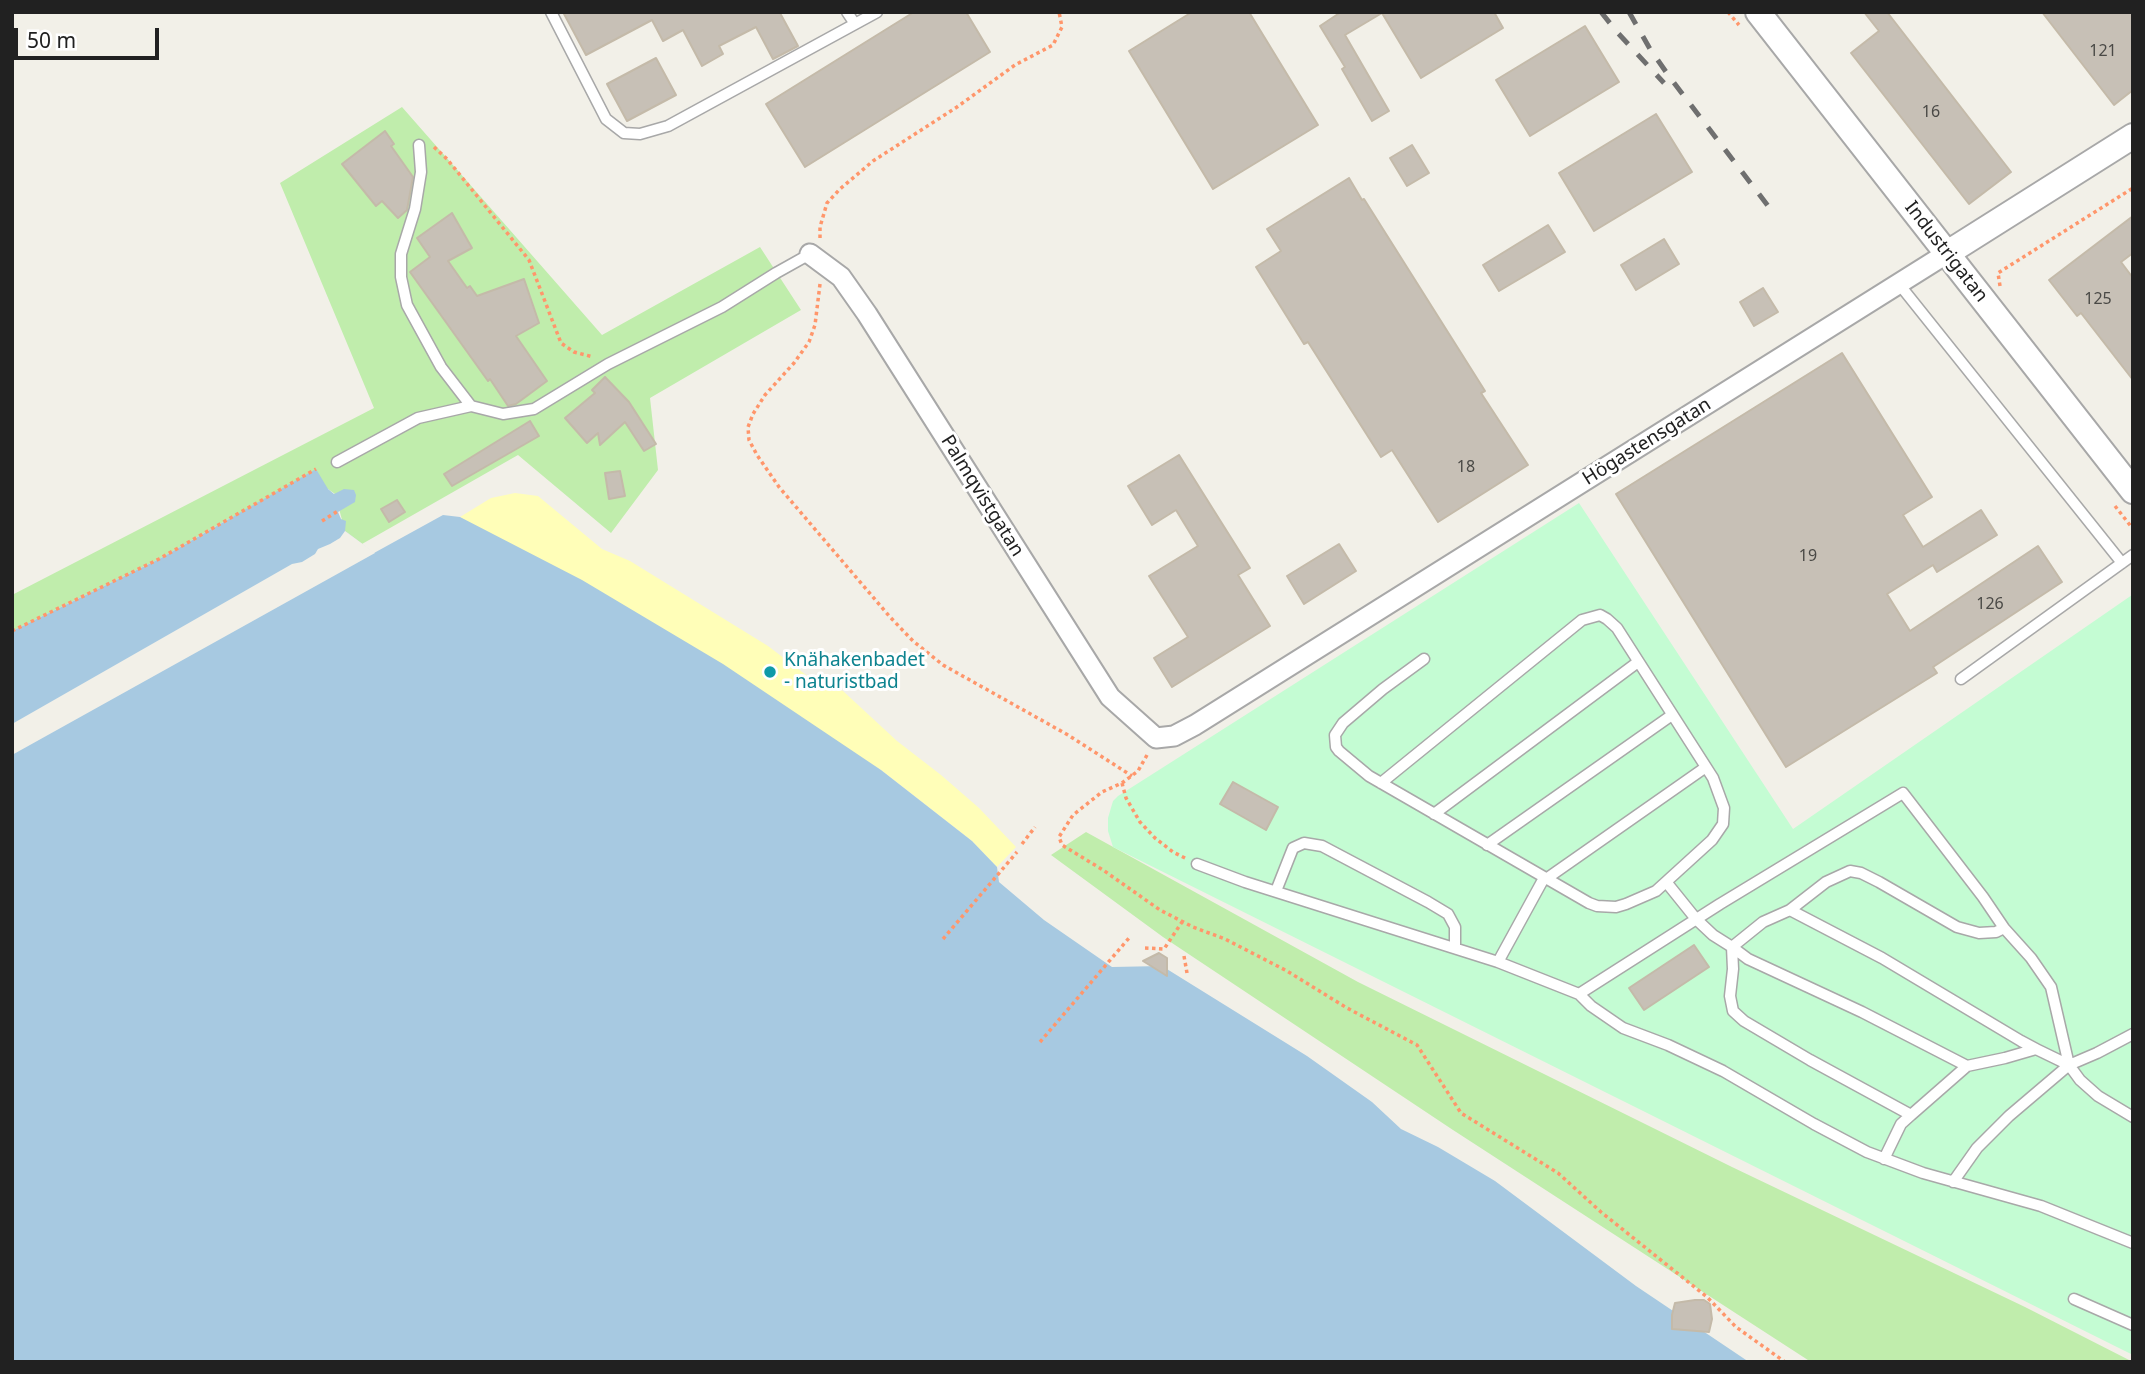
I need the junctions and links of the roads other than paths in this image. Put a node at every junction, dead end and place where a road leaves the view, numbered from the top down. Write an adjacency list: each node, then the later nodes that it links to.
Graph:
1 (551, 12): 5 (lane)
2 (847, 12): 5 (lane)
3 (877, 12): 5 (lane)
4 (1758, 12): 9 (street, Industrigatan)
5 (855, 24)
6 (2133, 136): 9 (street, Högastensgatan)
7 (419, 145): 11 (lane)
8 (810, 254): 11 (lane); 20 (street, Palmqvistgatan)
9 (1946, 254): 10 (street, Högastensgatan); 13 (street, Industrigatan)
10 (1899, 284): 15 (lane); 20 (street, Högastensgatan)
11 (471, 406): 12 (lane)
12 (337, 462)
13 (2133, 491)
14 (2133, 555): 15 (lane)
15 (2122, 563): 18 (lane)
16 (1424, 659): 22 (lane)
17 (1638, 662): 19 (lane); 22 (lane); 23 (lane)
18 (1961, 679)
19 (1672, 715): 21 (lane); 24 (lane)
20 (1156, 738)
21 (1706, 767): 26 (lane); 27 (lane)
22 (1381, 783): 23 (lane)
23 (1434, 814): 24 (lane)
24 (1487, 845): 26 (lane)
25 (1197, 864): 28 (lane)
26 (1545, 878): 27 (lane); 34 (lane)
27 (1667, 883): 30 (lane)
28 (1276, 891): 33 (lane); 33 (lane)
29 (1790, 910): 31 (lane); 32 (lane); 37 (lane)
30 (1696, 919): 31 (lane); 32 (lane); 35 (lane)
31 (2004, 928): 38 (lane)
32 (1732, 947): 39 (lane); 40 (lane)
33 (1455, 948): 34 (lane)
34 (1498, 962): 35 (lane)
35 (1579, 994): 42 (lane)
36 (2133, 1034): 38 (lane)
37 (2036, 1049): 38 (lane); 39 (lane)
38 (2069, 1065): 41 (lane); 43 (lane)
39 (1968, 1066): 40 (lane)
40 (1910, 1115): 42 (lane)
41 (2133, 1116)
42 (1884, 1159): 43 (lane)
43 (1954, 1182): 44 (lane)
44 (2133, 1243)
45 (2074, 1299): 46 (lane)
46 (2133, 1325)

